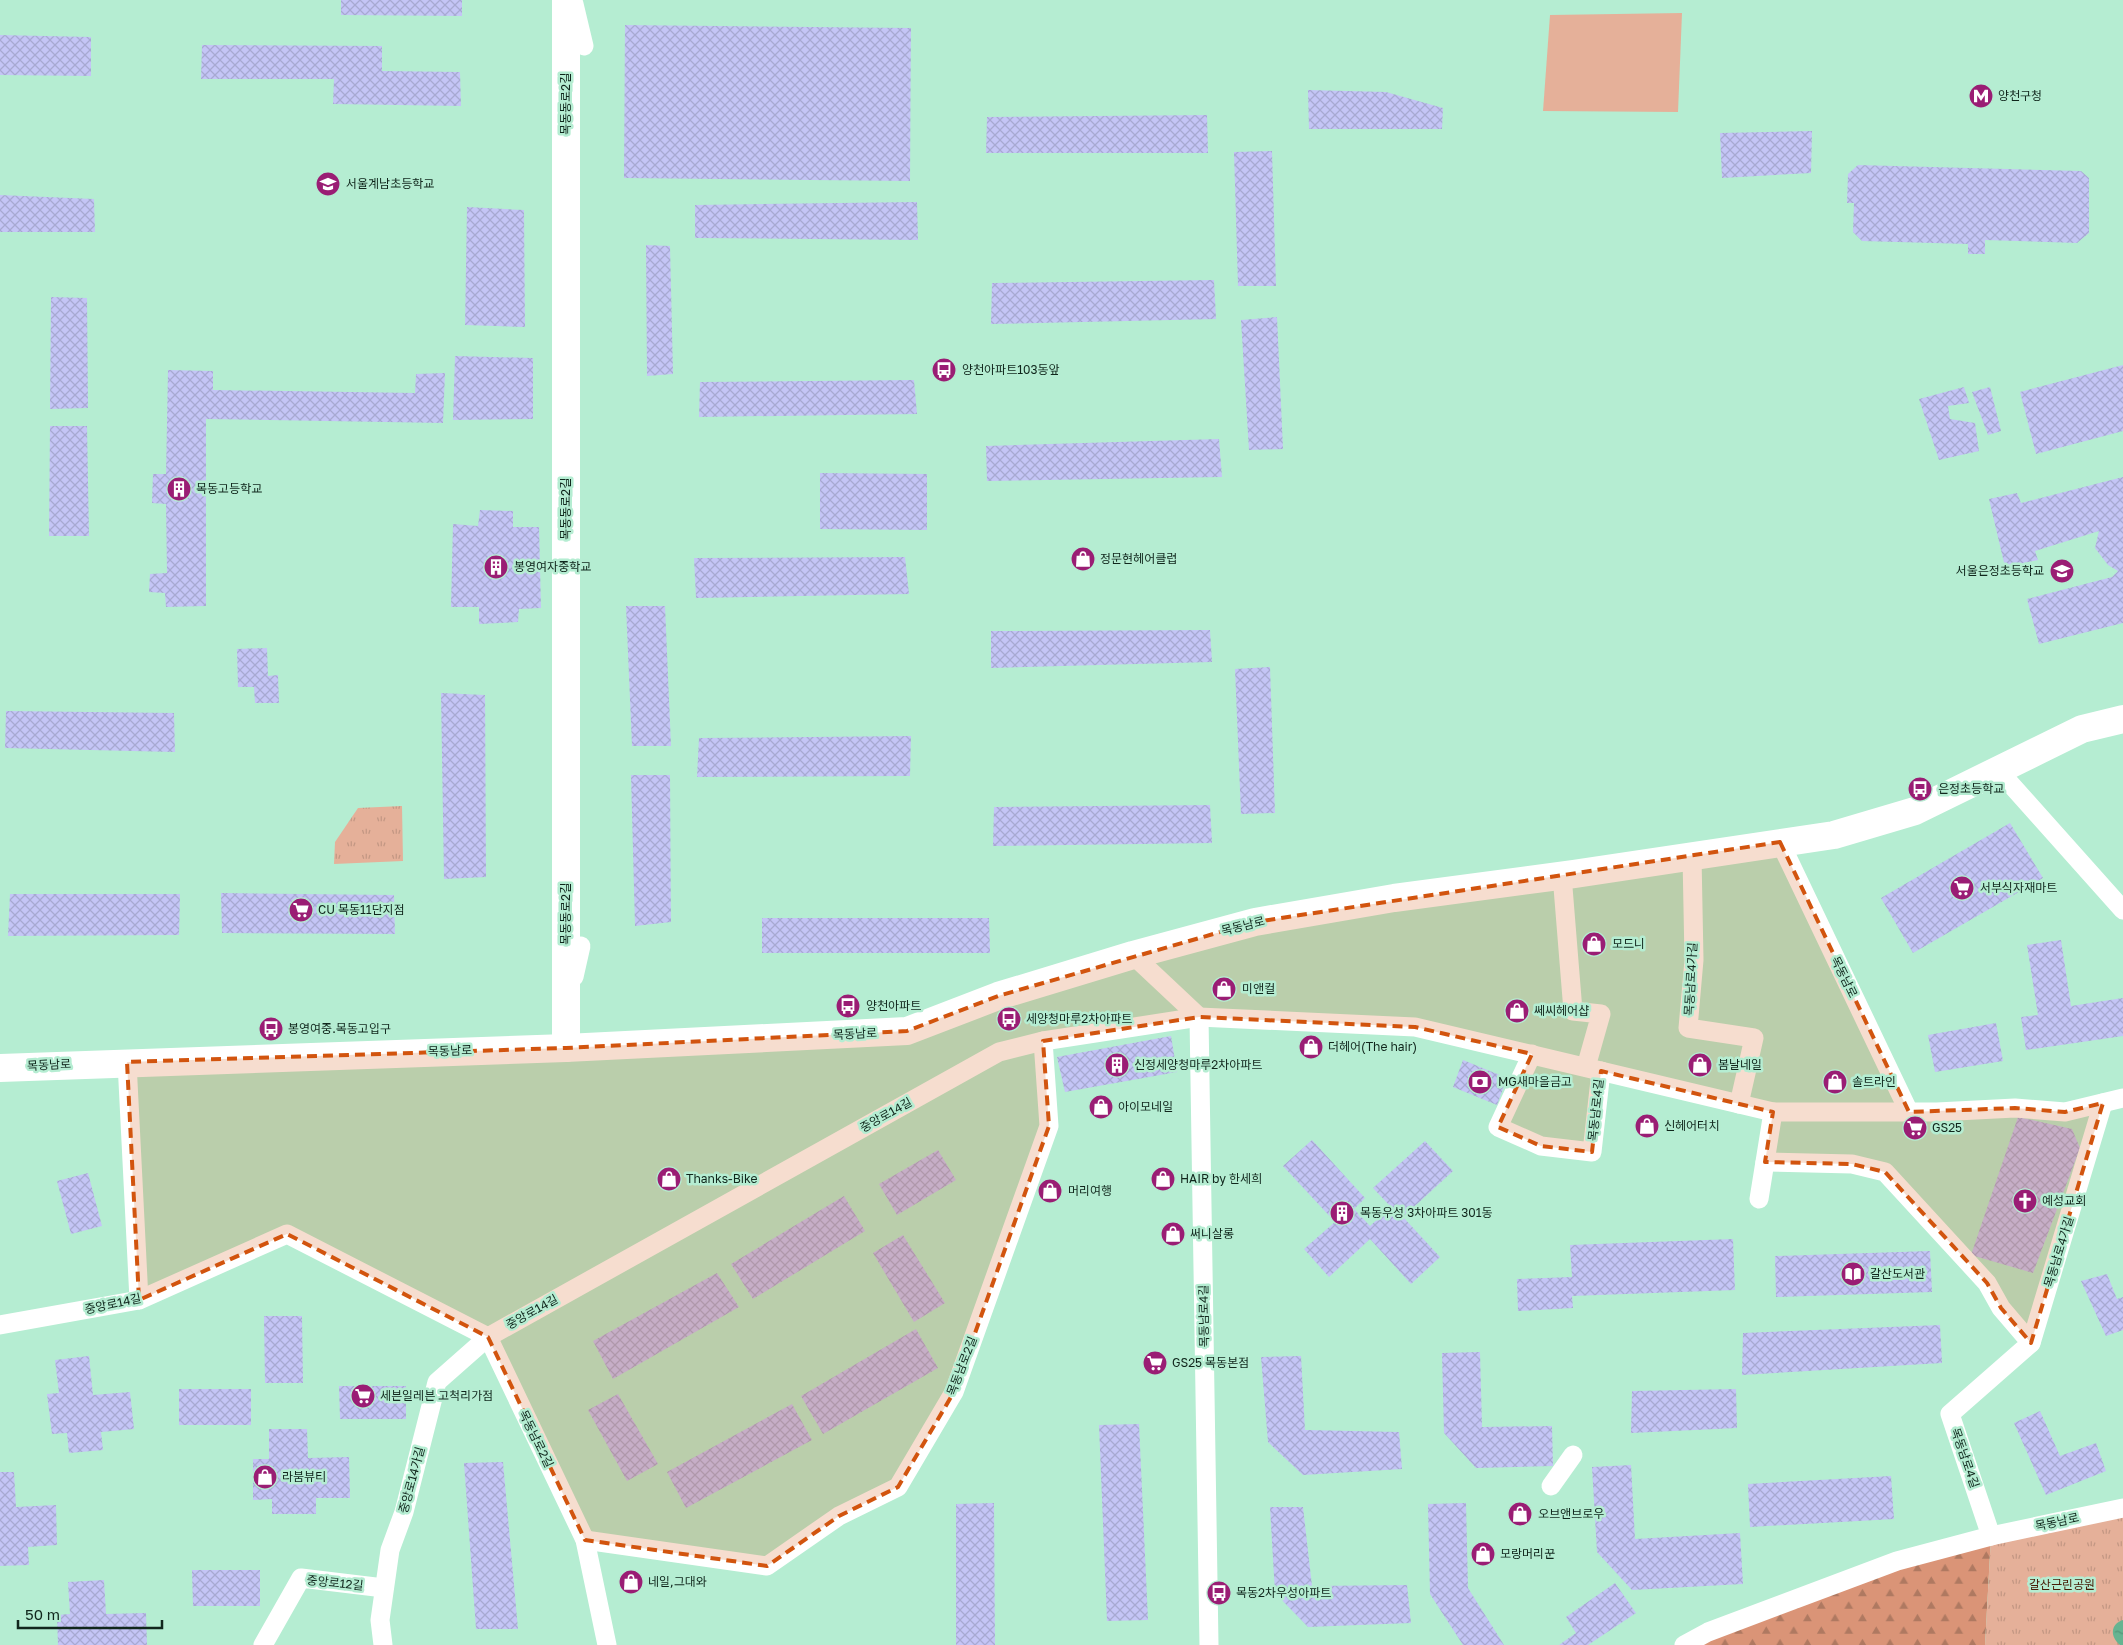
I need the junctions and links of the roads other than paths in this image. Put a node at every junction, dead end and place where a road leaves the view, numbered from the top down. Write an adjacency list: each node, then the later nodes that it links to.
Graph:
1 (566, 0): 12 (main road, 목동동로2길)
2 (574, 0): 3 (street)
3 (584, 46)
4 (2123, 718): 5 (main road, 목동남로)
5 (1998, 770): 6 (main road, 목동남로); 9 (street)
6 (1780, 842): 7 (main road, 목동남로); 24 (street, 목동남로)
7 (1692, 856): 8 (main road, 목동남로); 22 (street, 목동남로4가길)
8 (1562, 875): 11 (main road, 목동남로); 19 (street)
9 (2123, 910)
10 (581, 946): 12 (street)
11 (1133, 955): 13 (street); 15 (main road, 목동남로)
12 (566, 1012): 15 (main road, 목동동로2길)
13 (1199, 1017): 14 (street, 목동남로4길); 16 (street, 목동남로4길); 40 (street, 목동남로4길)
14 (1043, 1041): 29 (street, 중앙로14길); 35 (street, 목동남로2길)
15 (566, 1048): 17 (main road, 목동남로)
16 (1532, 1054): 19 (street, 목동남로4길); 19 (street, 목동남로4길)
17 (127, 1062): 18 (main road, 목동남로); 27 (street)
18 (0, 1068)
19 (1593, 1069): 22 (street, 목동남로4길)
20 (2123, 1098): 21 (street, 목동남로4길)
21 (2103, 1103): 24 (street, 목동남로4길); 30 (street, 목동남로4가길)
22 (1740, 1104): 23 (street, 목동남로4길)
23 (1773, 1112): 24 (street, 목동남로4길); 25 (street)
24 (1908, 1112)
25 (1765, 1162): 26 (street); 30 (street)
26 (1759, 1199)
27 (139, 1300): 28 (street, 중앙로14길); 29 (street, 중앙로14길)
28 (0, 1324)
29 (488, 1337): 35 (street, 목동남로2길); 36 (street, 중앙로14가길)
30 (2031, 1343): 34 (street, 목동남로4길)
31 (1573, 1455): 32 (street)
32 (1551, 1486)
33 (2123, 1508): 34 (street, 목동남로)
34 (1991, 1536): 41 (street)
35 (585, 1540): 39 (street, 목동남로2길)
36 (384, 1588): 37 (street, 중앙로12길); 38 (street, 중앙로14가길)
37 (263, 1645)
38 (383, 1645)
39 (607, 1645)
40 (1210, 1645)
41 (1684, 1645)

